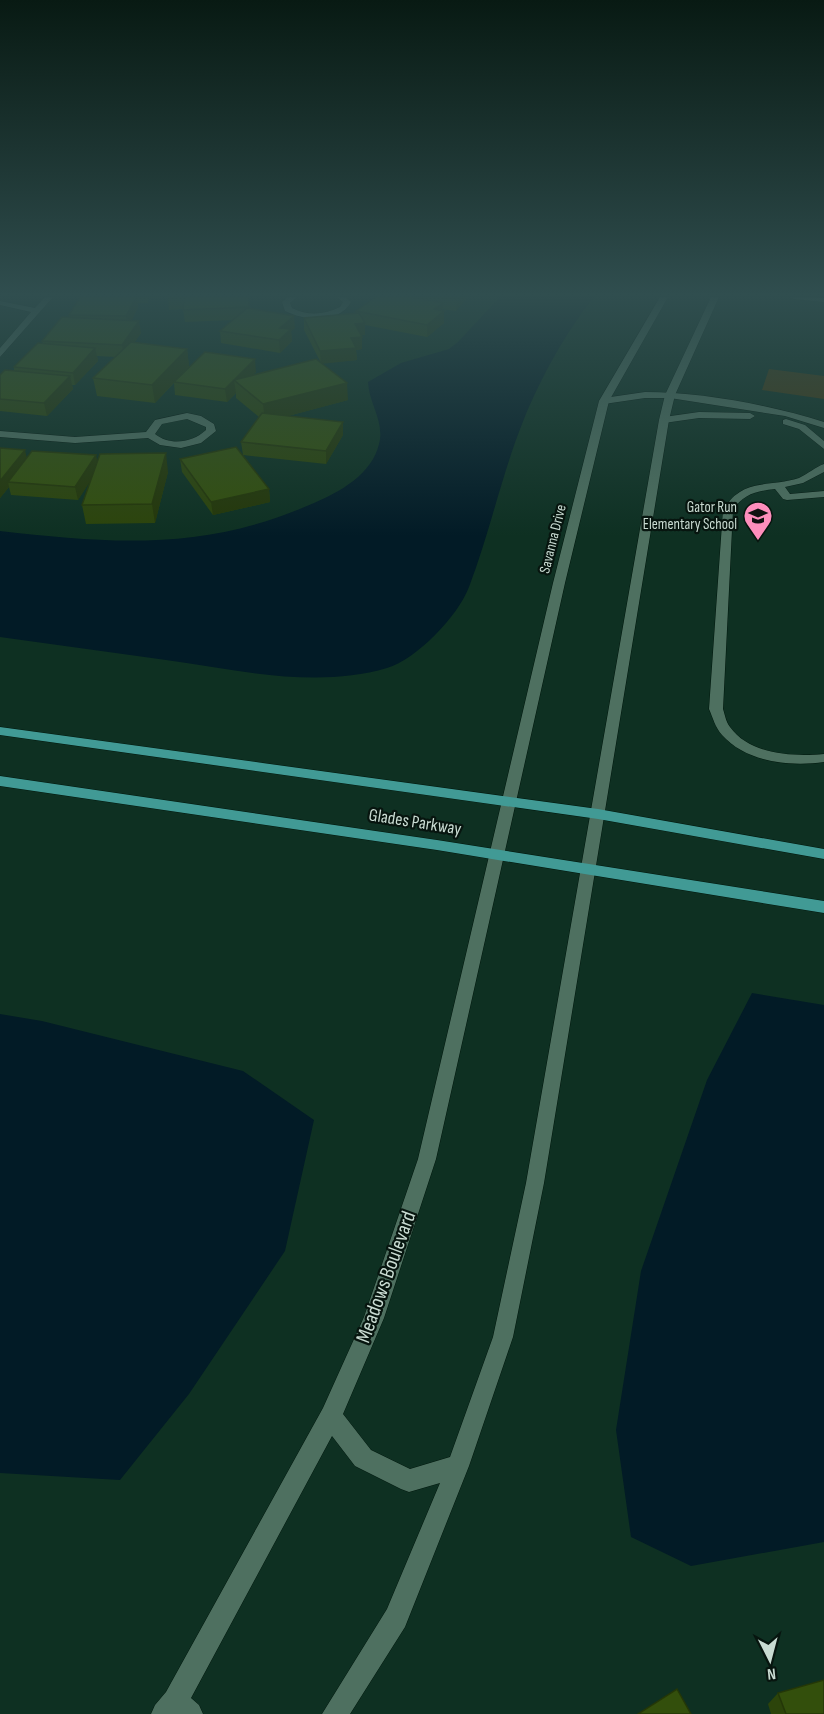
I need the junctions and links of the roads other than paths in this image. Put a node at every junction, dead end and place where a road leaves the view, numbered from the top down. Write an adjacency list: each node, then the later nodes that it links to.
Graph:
1 (618, 377): 4 (street, Savanna Drive)
2 (678, 377): 3 (street)
3 (670, 395): 4 (street); 5 (street); 6 (street)
4 (604, 401): 16 (street, Savanna Drive)
5 (664, 420): 9 (street); 17 (street)
6 (824, 425)
7 (0, 435): 8 (street)
8 (150, 435): 8 (street)
9 (824, 446)
10 (824, 467): 11 (street)
11 (778, 486): 12 (street); 14 (street)
12 (824, 494)
13 (0, 731): 16 (main road, Glades Parkway)
14 (824, 758)
15 (0, 781): 18 (main road, Glades Parkway)
16 (509, 803): 17 (main road, Glades Parkway); 18 (street, Meadows Boulevard)
17 (598, 814): 19 (main road, Glades Parkway); 20 (street)
18 (497, 854): 20 (main road, Glades Parkway); 22 (street, Meadows Boulevard)
19 (824, 854)
20 (588, 869): 21 (main road, Glades Parkway); 23 (street)
21 (824, 907)
22 (330, 1416): 23 (street); 24 (street, Meadows Boulevard)
23 (458, 1466): 25 (street)
24 (176, 1710)
25 (335, 1714)

